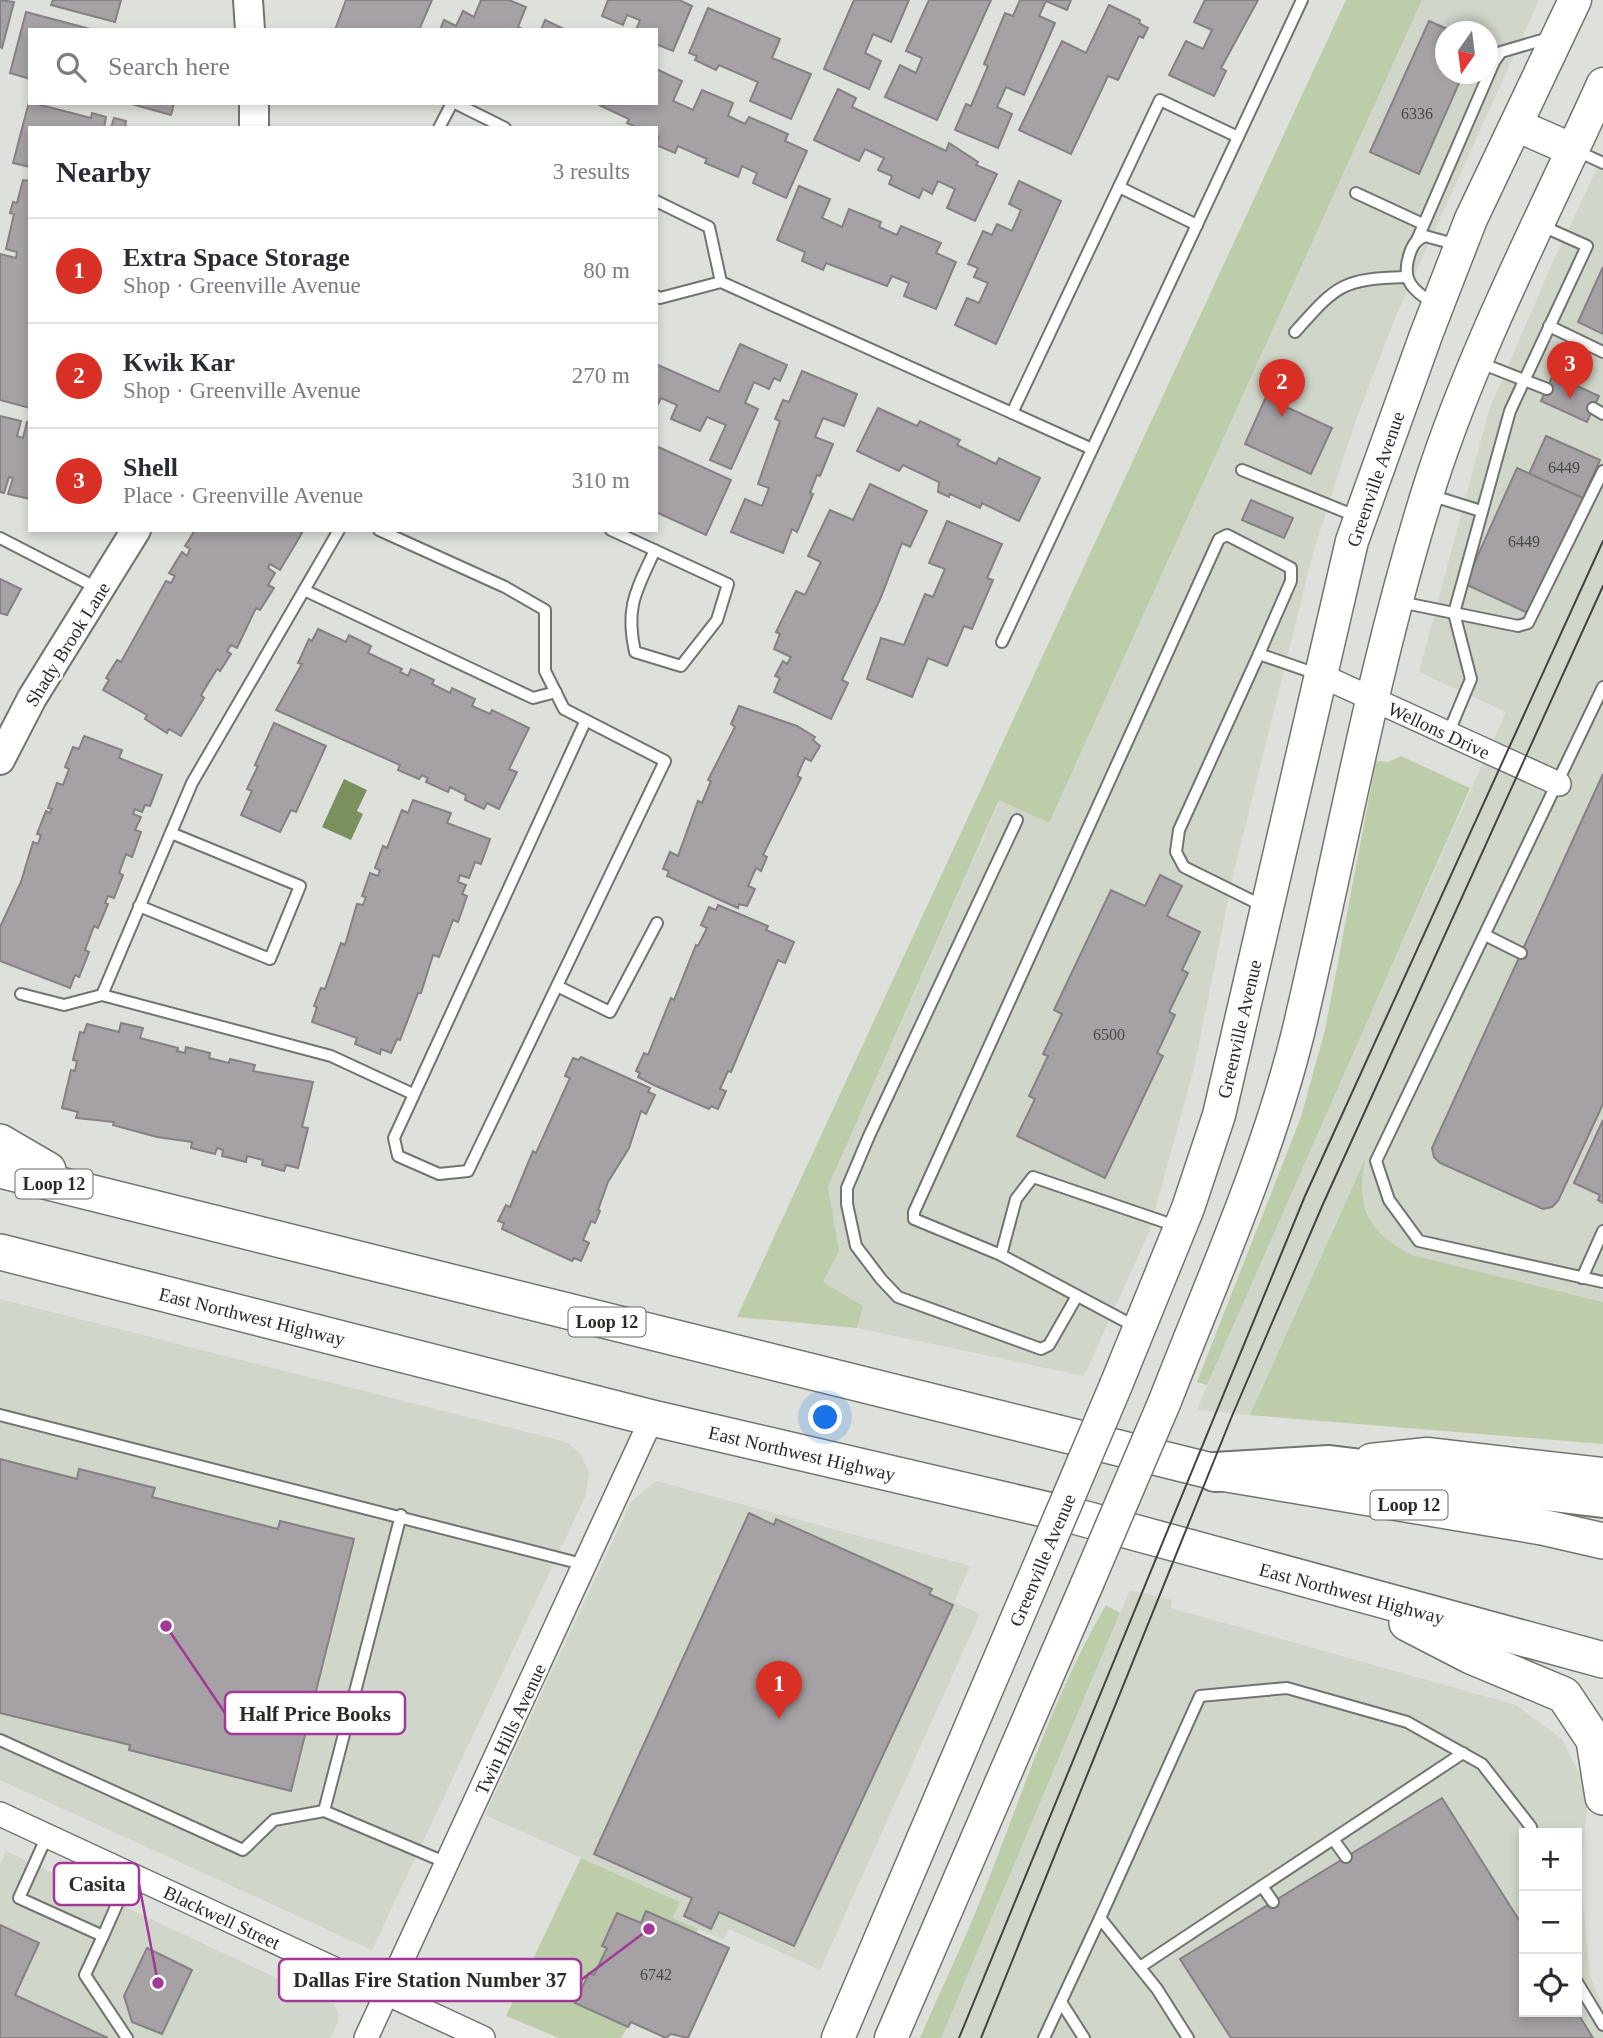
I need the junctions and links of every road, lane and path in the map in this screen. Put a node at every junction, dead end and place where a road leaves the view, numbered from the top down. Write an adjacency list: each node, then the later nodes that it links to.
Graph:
1 (247, 0): 4 (street)
2 (1303, 0): 14 (lane)
3 (1575, 0): 5 (main road, Greenville Avenue)
4 (250, 28)
5 (1558, 35): 10 (main road, Greenville Avenue); 20 (lane)
6 (1603, 84): 15 (main road)
7 (254, 105): 11 (street)
8 (452, 105): 12 (lane)
9 (457, 105): 13 (lane)
10 (1516, 125): 15 (main road); 24 (main road, Greenville Avenue)
11 (254, 126)
12 (440, 126)
13 (501, 126)
14 (1238, 137): 17 (lane); 21 (lane)
15 (1573, 150): 16 (lane); 22 (main road)
16 (1603, 163)
17 (1119, 187): 21 (lane); 35 (lane)
18 (1356, 193): 20 (lane)
19 (658, 202): 26 (lane)
20 (1423, 224): 23 (lane)
21 (1197, 225): 36 (lane)
22 (1540, 225): 29 (lane); 32 (main road)
23 (1417, 240): 24 (lane); 25 (lane)
24 (1461, 246): 28 (main road, Greenville Avenue)
25 (1406, 277): 28 (lane); 30 (lane)
26 (721, 282): 27 (lane); 35 (lane)
27 (658, 297)
28 (1437, 305): 41 (main road, Greenville Avenue)
29 (1549, 326): 31 (lane); 33 (lane)
30 (1295, 332)
31 (1603, 352)
32 (1478, 362): 33 (lane); 39 (main road)
33 (1524, 380): 34 (lane); 40 (lane)
34 (1547, 389)
35 (1012, 413): 36 (lane)
36 (1091, 449): 52 (lane)
37 (1242, 470): 41 (lane)
38 (1603, 471): 51 (lane)
39 (1427, 495): 40 (lane); 50 (main road)
40 (1481, 511): 51 (lane)
41 (1360, 518): 54 (main road, Greenville Avenue)
42 (135, 532): 49 (street, Shady Brook Lane)
43 (338, 532): 48 (lane)
44 (383, 532): 56 (lane)
45 (615, 532): 47 (lane)
46 (0, 538): 49 (lane)
47 (655, 550): 47 (lane)
48 (304, 590): 56 (lane); 63 (lane)
49 (101, 591): 60 (street, Shady Brook Lane)
50 (1395, 601): 51 (lane); 57 (main road)
51 (1454, 613): 59 (lane)
52 (1002, 642)
53 (1259, 654): 54 (lane); 65 (lane); 79 (lane)
54 (1320, 675): 57 (street, Wellons Drive); 65 (main road, Greenville Avenue)
55 (1603, 687): 61 (lane)
56 (556, 692): 58 (lane)
57 (1370, 698): 59 (street, Wellons Drive); 119 (main road, bridge)
58 (586, 720): 69 (lane); 72 (lane)
59 (1448, 734): 61 (street, Wellons Drive)
60 (0, 760)
61 (1559, 785): 67 (lane)
62 (1017, 820): 82 (lane)
63 (171, 833): 64 (lane); 64 (lane)
64 (139, 906): 71 (lane)
65 (1267, 908): 76 (main road, Greenville Avenue)
66 (657, 923): 69 (lane)
67 (1485, 935): 68 (lane); 80 (lane)
68 (1521, 953)
69 (557, 986): 72 (lane)
70 (21, 994): 71 (lane)
71 (102, 995): 72 (lane)
72 (413, 1094)
73 (0, 1142): 75 (main road)
74 (0, 1170): 75 (main road, Loop 12)
75 (109, 1198): 87 (main road, Loop 12)
76 (1180, 1227): 79 (lane); 83 (main road, Greenville Avenue)
77 (1603, 1231): 80 (lane)
78 (0, 1252): 85 (main road, East Northwest Highway)
79 (1001, 1255): 82 (lane)
80 (1582, 1278): 81 (lane)
81 (1603, 1282)
82 (1077, 1296): 83 (lane)
83 (1139, 1329): 118 (main road, Greenville Avenue, bridge)
84 (0, 1415): 90 (lane)
85 (652, 1418): 92 (street, Twin Hills Avenue); 93 (main road, East Northwest Highway)
86 (1329, 1465): 87 (highway); 88 (main road); 89 (highway)
87 (1215, 1472): 91 (main road, Loop 12)
88 (1603, 1474)
89 (1603, 1498)
90 (401, 1515): 92 (lane); 98 (lane)
91 (1603, 1541)
92 (586, 1564): 104 (street, Twin Hills Avenue)
93 (1348, 1593): 94 (main road, East Northwest Highway); 97 (main road)
94 (1603, 1660)
95 (0, 1740): 98 (lane)
96 (1463, 1753): 100 (lane); 102 (lane); 108 (lane)
97 (1603, 1797)
98 (324, 1811): 104 (lane)
99 (0, 1814): 101 (street, Blackwell Street)
100 (1531, 1828)
101 (47, 1836): 105 (street, Blackwell Street); 109 (lane)
102 (1333, 1839): 103 (lane); 106 (lane)
103 (1346, 1857)
104 (447, 1864): 112 (street, Twin Hills Avenue)
105 (130, 1875): 109 (lane); 112 (street, Blackwell Street)
106 (1262, 1886): 107 (lane); 110 (lane)
107 (1273, 1902)
108 (1100, 1917): 110 (lane); 113 (lane)
109 (103, 1936): 115 (lane)
110 (1140, 1967): 122 (lane)
111 (1582, 1990): 114 (lane)
112 (387, 1993): 116 (street, Twin Hills Avenue); 117 (street, Blackwell Street)
113 (1061, 2002): 120 (lane); 121 (lane)
114 (1603, 2025)
115 (127, 2038)
116 (366, 2038)
117 (483, 2038)
118 (838, 2038)
119 (891, 2038)
120 (1044, 2038)
121 (1084, 2038)
122 (1188, 2038)

